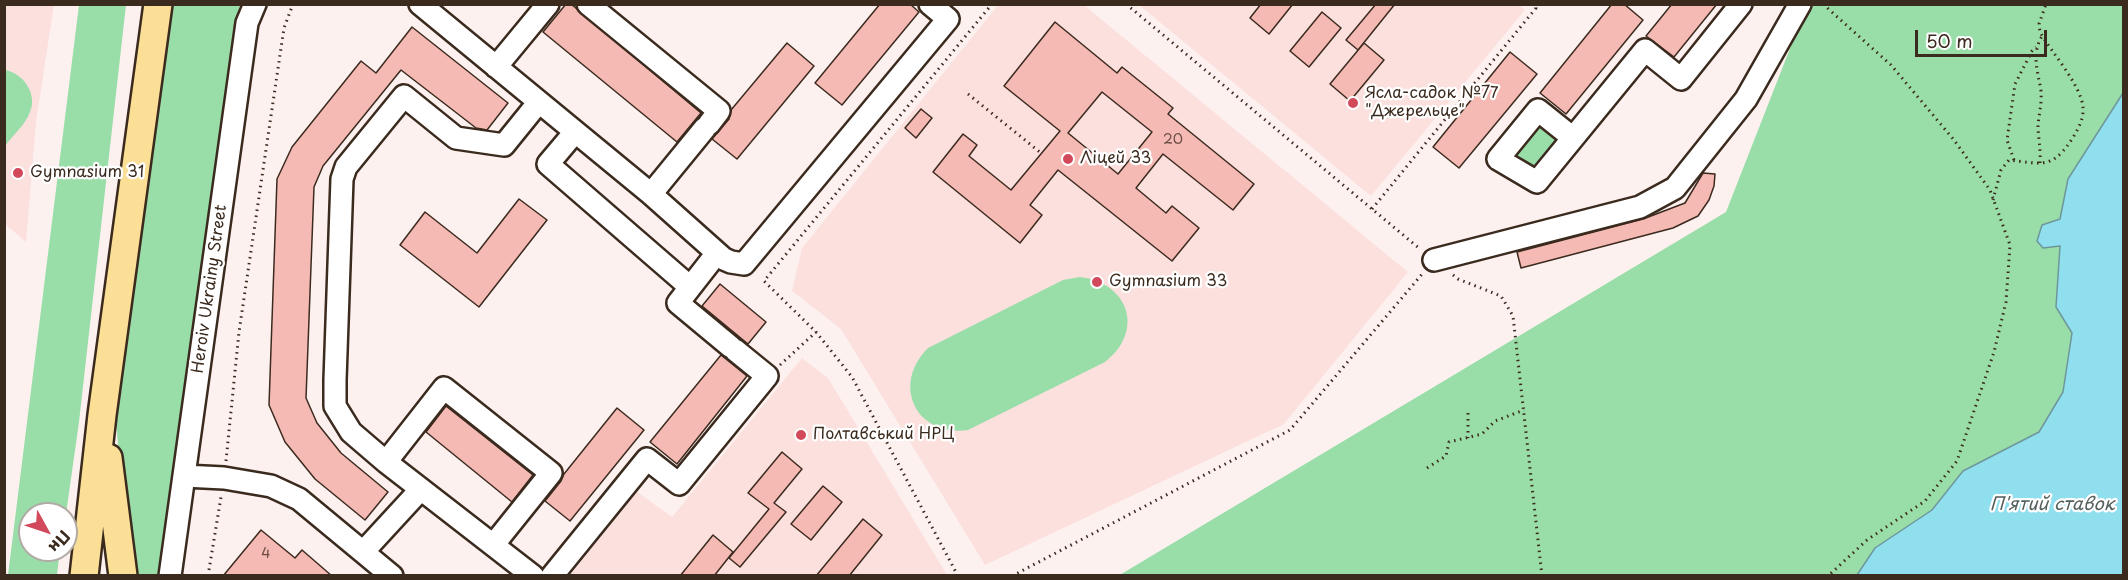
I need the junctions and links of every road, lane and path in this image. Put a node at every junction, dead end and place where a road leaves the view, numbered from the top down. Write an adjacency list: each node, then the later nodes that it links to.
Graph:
1 (158, 4): 35 (main road)
2 (255, 4): 39 (street, Heroiv Ukrainy Street)
3 (293, 4): 40 (path)
4 (548, 4): 17 (street)
5 (588, 4): 25 (street)
6 (930, 4): 28 (street)
7 (992, 4): 31 (path)
8 (1126, 4): 27 (path)
9 (1532, 4): 27 (path)
10 (1742, 4): 21 (street)
11 (1800, 4): 29 (street)
12 (1823, 4): 26 (path)
13 (2046, 4): 15 (path)
14 (428, 7): 17 (street)
15 (2042, 36): 16 (path); 24 (path)
16 (2036, 47): 23 (path); 24 (path)
17 (496, 67): 19 (street)
18 (968, 94): 22 (path)
19 (538, 103): 20 (street); 37 (street)
20 (575, 132): 25 (street); 30 (street)
21 (1573, 138)
22 (1041, 153)
23 (2014, 160): 24 (path); 26 (path)
24 (2040, 163)
25 (651, 194): 28 (street)
26 (1993, 200): 54 (path)
27 (1372, 208): 29 (path)
28 (717, 253): 30 (street)
29 (1434, 260): 33 (path); 52 (path)
30 (690, 287): 32 (street)
31 (816, 332): 32 (path); 51 (path)
32 (767, 376): 50 (street)
33 (1524, 410): 36 (path); 53 (path)
34 (1468, 413): 36 (path)
35 (102, 415): 44 (main road); 45 (main road)
36 (1468, 438): 38 (path)
37 (386, 462): 41 (street); 42 (street)
38 (1427, 468)
39 (184, 476): 40 (street); 46 (street, Heroiv Ukrainy Street)
40 (224, 478): 43 (street); 47 (path)
41 (421, 489): 42 (street); 43 (street)
42 (494, 544): 49 (street)
43 (363, 552): 48 (street)
44 (84, 574): 45 (main road)
45 (121, 576)
46 (170, 576)
47 (208, 576)
48 (392, 576)
49 (533, 576)
50 (552, 576)
51 (958, 576)
52 (1012, 576)
53 (1542, 576)
54 (1828, 576)

